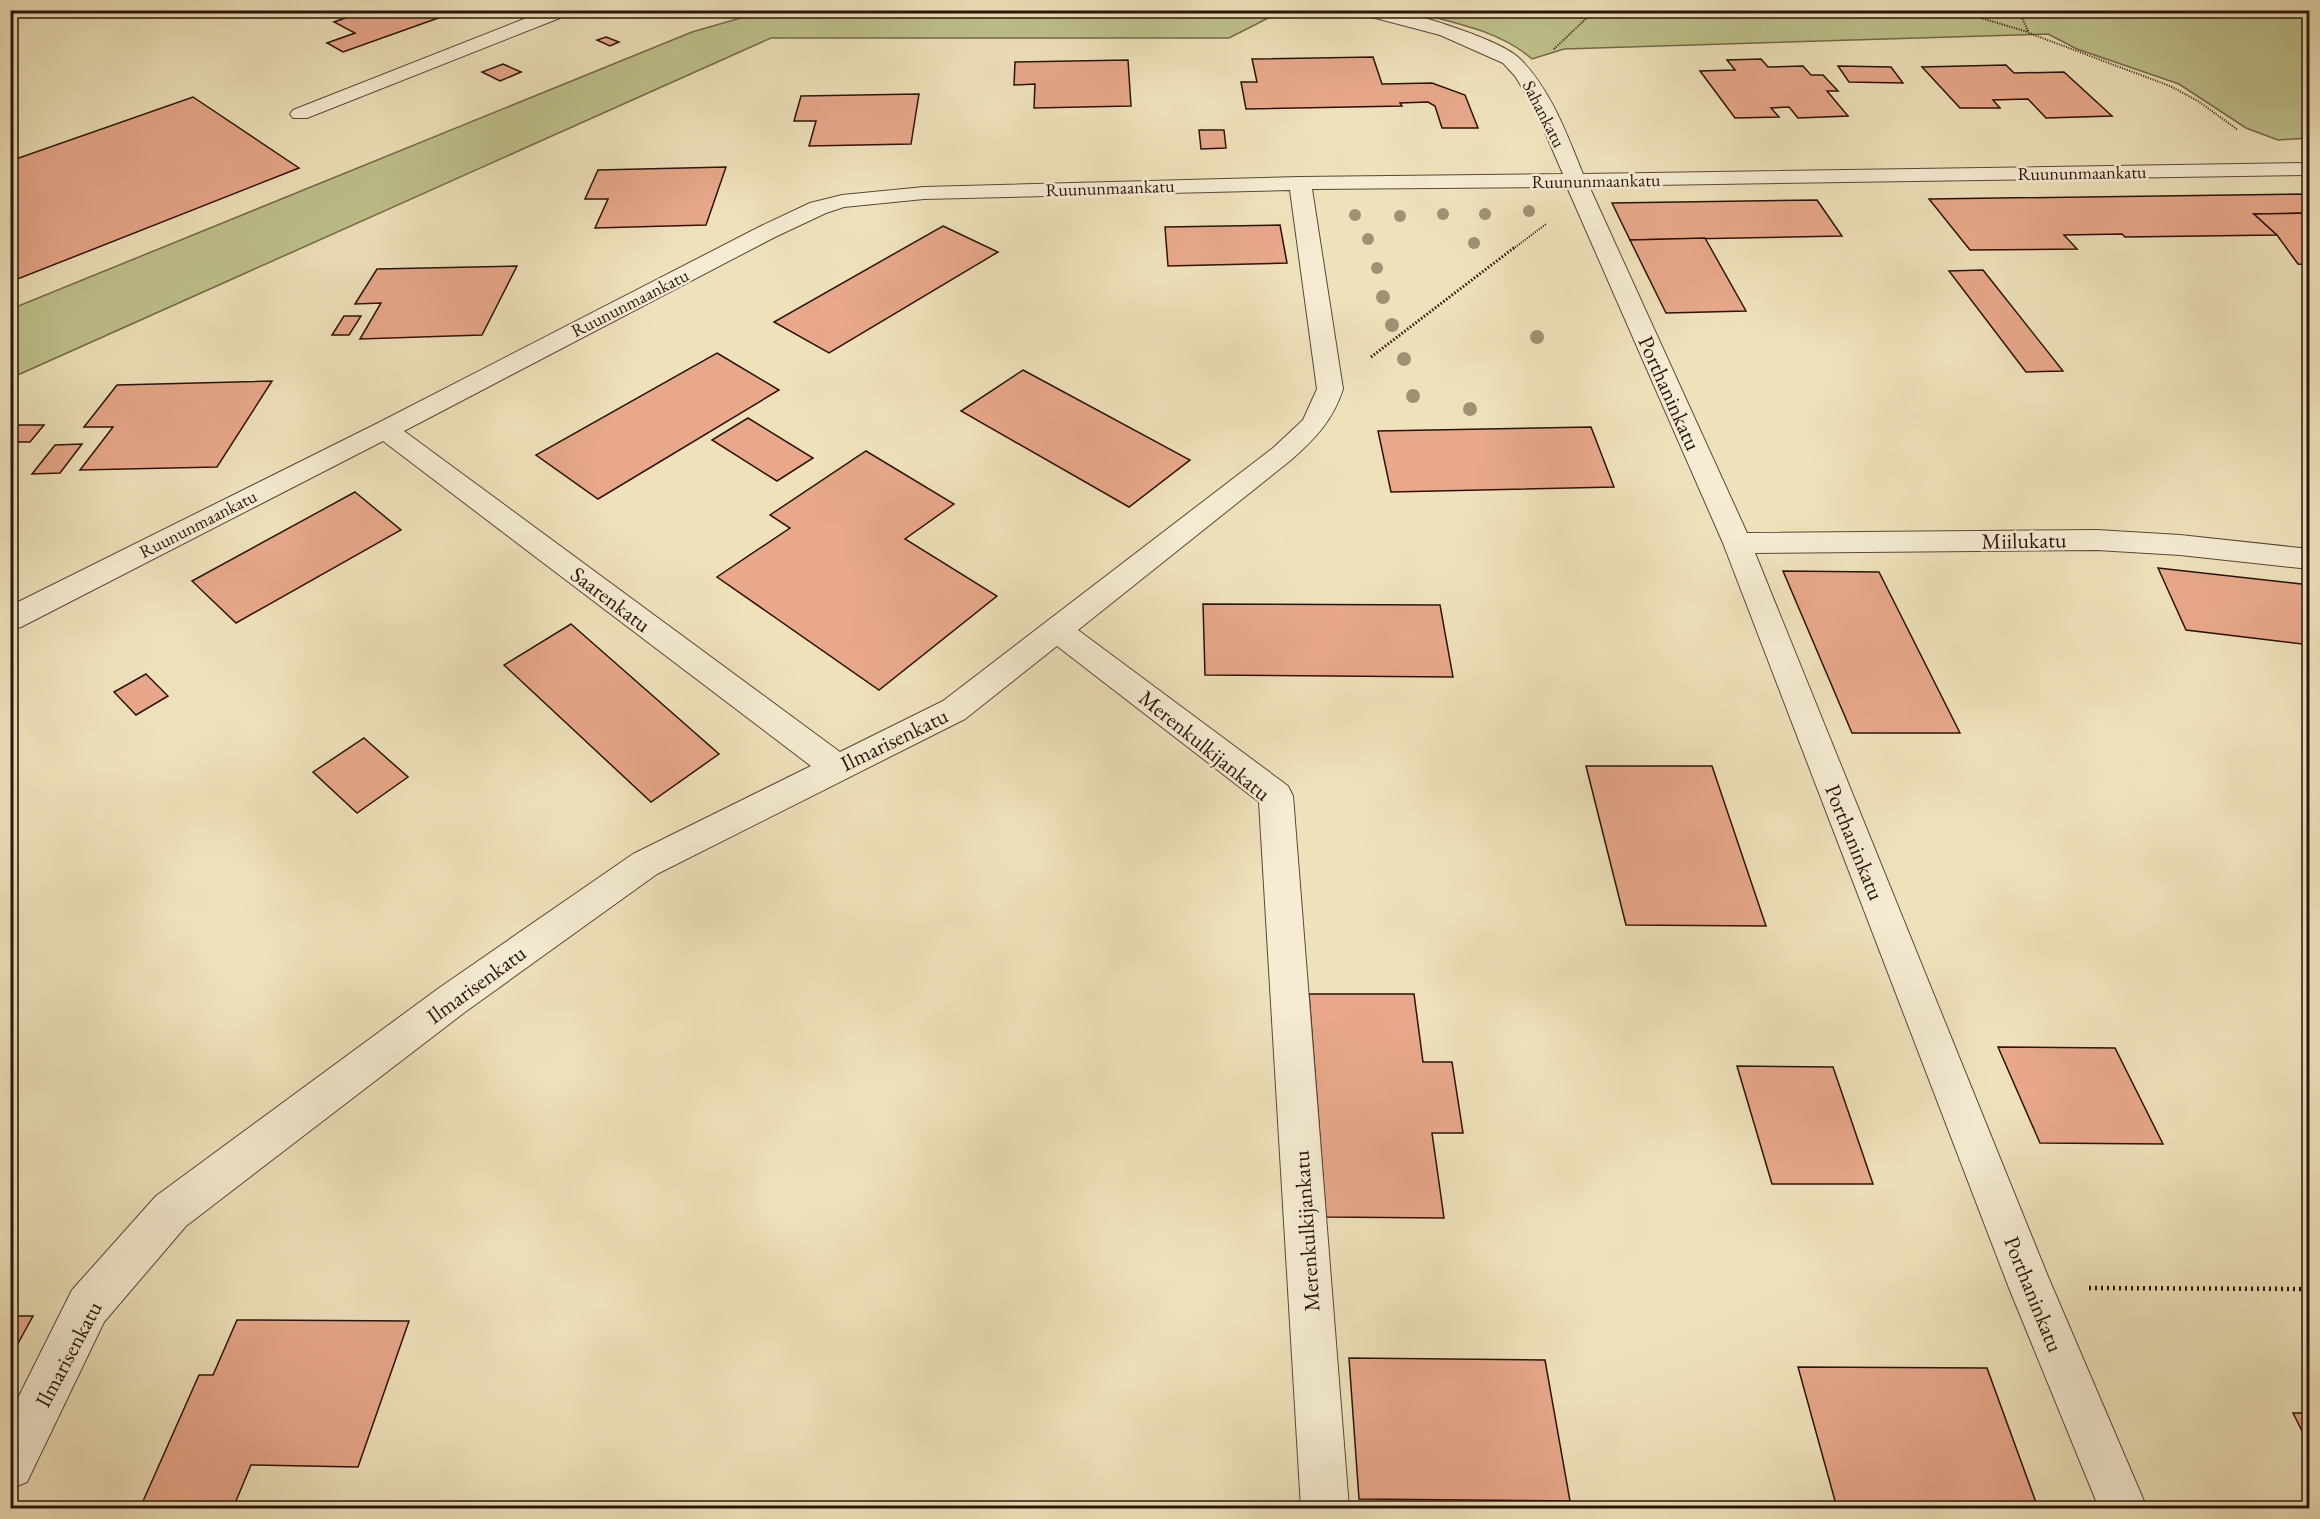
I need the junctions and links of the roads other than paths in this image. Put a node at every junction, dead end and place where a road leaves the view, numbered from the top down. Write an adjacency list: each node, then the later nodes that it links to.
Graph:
1 (564, 10): 3 (street)
2 (1366, 10): 5 (street, Sahankatu)
3 (300, 114)
4 (2310, 169): 5 (street, Ruununmaankatu)
5 (1576, 181): 6 (street, Ruununmaankatu); 8 (street, Porthaninkatu)
6 (1300, 183): 7 (street, Ruununmaankatu); 11 (street)
7 (385, 430): 10 (street, Ruununmaankatu); 12 (street, Saarenkatu)
8 (1737, 543): 9 (street, Miilukatu); 15 (street, Porthaninkatu)
9 (2310, 559)
10 (10, 619)
11 (1057, 630): 12 (street, Ilmarisenkatu); 14 (street, Merenkulkijankatu)
12 (837, 768): 13 (street, Ilmarisenkatu)
13 (10, 1465)
14 (1325, 1509)
15 (2123, 1509)

